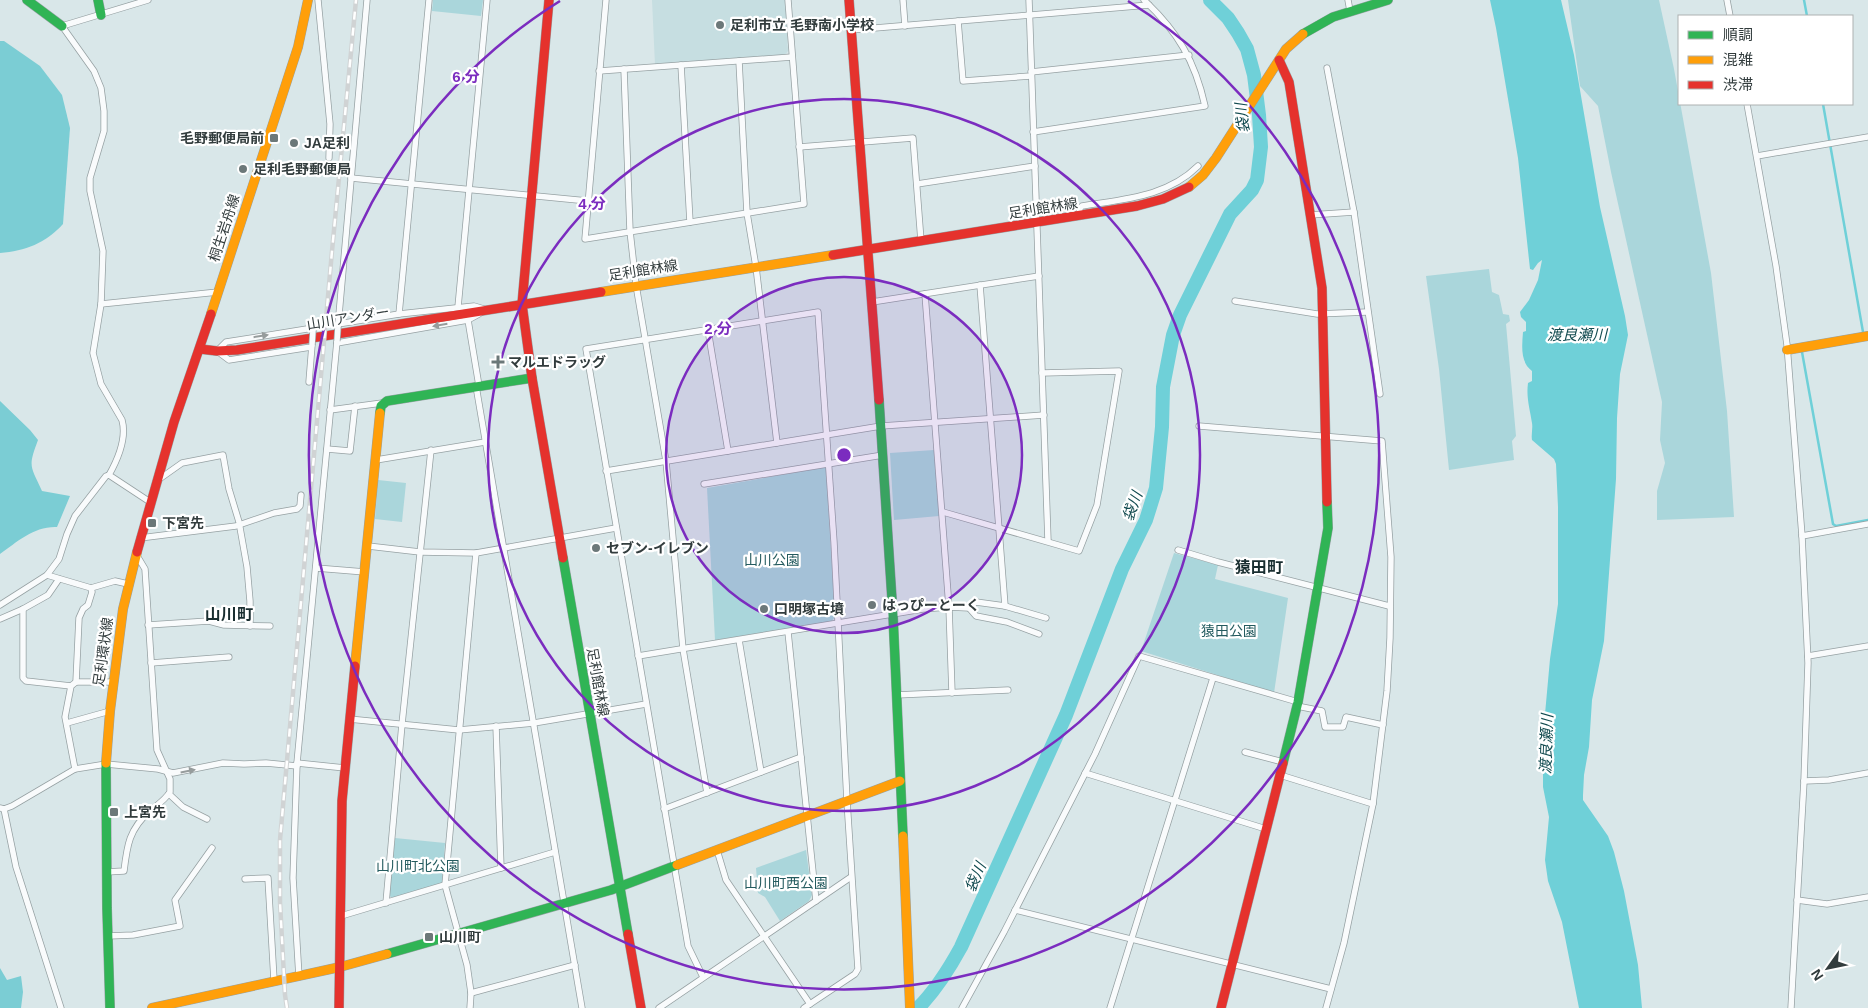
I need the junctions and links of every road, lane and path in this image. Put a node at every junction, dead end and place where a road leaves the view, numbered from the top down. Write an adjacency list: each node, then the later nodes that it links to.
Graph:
1 (27, 0): 24 (street)
2 (98, 0): 20 (street)
3 (148, 0): 20 (street)
4 (308, 0): 64 (street, 桐生岩舟線)
5 (318, 0): 42 (street)
6 (367, 0): 45 (street)
7 (428, 0): 46 (street)
8 (487, 0): 48 (street)
9 (549, 0): 49 (street)
10 (606, 0): 34 (street)
11 (788, 0): 28 (street)
12 (849, 0): 26 (street)
13 (903, 0): 25 (street)
14 (1029, 0): 21 (street)
15 (1348, 0): 19 (street)
16 (1388, 0): 19 (street, 足利館林線)
17 (1727, 0): 22 (street)
18 (1147, 2): 21 (street); 27 (street)
19 (1354, 10): 30 (street, 足利館林線)
20 (101, 15): 24 (street)
21 (1029, 15): 23 (street); 35 (street)
22 (1730, 15)
23 (958, 21): 25 (street); 35 (street)
24 (62, 26): 68 (street)
25 (905, 26): 26 (street)
26 (851, 30): 39 (street)
27 (1189, 55): 35 (street); 37 (street)
28 (792, 56): 29 (street); 40 (street)
29 (739, 61): 31 (street); 52 (street)
30 (1278, 61): 53 (street, 足利館林線); 54 (street)
31 (681, 65): 33 (street); 55 (street)
32 (1327, 68): 51 (street)
33 (624, 69): 34 (street); 57 (street)
34 (599, 71): 50 (street)
35 (1031, 74): 37 (street)
36 (1747, 105): 41 (street)
37 (1033, 132): 43 (street)
38 (1868, 137): 41 (street)
39 (860, 142): 40 (street); 47 (street); 59 (street)
40 (799, 147): 52 (street)
41 (1757, 156): 82 (street)
42 (329, 158)
43 (1035, 166): 47 (street); 56 (street)
44 (1198, 166): 53 (street)
45 (351, 178): 46 (street); 75 (street)
46 (412, 184): 48 (street); 71 (street)
47 (917, 184): 58 (street)
48 (468, 189): 49 (street); 72 (street)
49 (531, 195): 50 (street); 69 (street)
50 (588, 201): 57 (street)
51 (1354, 212): 54 (street); 70 (street)
52 (746, 213): 55 (street); 60 (street)
53 (1079, 216): 56 (street, 足利館林線)
54 (1310, 216): 73 (street)
55 (690, 222): 57 (street)
56 (1036, 222): 58 (street, 足利館林線); 61 (street)
57 (630, 231): 62 (street)
58 (921, 241): 59 (street, 足利館林線)
59 (868, 249): 60 (street, 足利館林線); 67 (street)
60 (756, 267): 62 (street, 足利館林線); 74 (street)
61 (1039, 276): 63 (street); 84 (street)
62 (636, 285): 69 (street, 足利館林線); 78 (street)
63 (980, 285): 65 (street); 93 (street)
64 (218, 292): 68 (street); 81 (street, 桐生岩舟線)
65 (925, 294): 67 (street); 94 (street)
66 (1234, 301): 73 (street)
67 (872, 302): 95 (street)
68 (101, 304): 109 (street)
69 (522, 304): 72 (street); 85 (street, 足利館林線)
70 (1367, 312): 73 (street); 88 (street)
71 (399, 314): 72 (street); 75 (street)
72 (463, 314): 79 (street, one-way to 79); 83 (street, 山川アンダー); 87 (street)
73 (1323, 314): 98 (street)
74 (762, 321): 76 (street); 97 (street); 100 (street)
75 (338, 325): 79 (street, bridge)
76 (708, 330): 78 (street); 103 (street)
77 (1868, 336): 82 (street)
78 (646, 340): 106 (street); 108 (street)
79 (337, 342): 91 (street)
80 (312, 346): 83 (street); 83 (street, one-way to 80, bridge); 86 (street)
81 (200, 349): 83 (street); 110 (street, 足利環状線)
82 (1787, 350): 119 (street)
83 (218, 351)
84 (1042, 373): 92 (street); 122 (street)
85 (532, 378): 87 (street); 121 (street, 足利館林線)
86 (309, 382)
87 (478, 386): 89 (street); 99 (street)
88 (1380, 394)
89 (382, 403): 90 (street); 105 (street)
90 (355, 406): 91 (street); 101 (street)
91 (330, 410): 101 (street)
92 (1044, 415): 93 (street); 122 (street)
93 (990, 419): 94 (street); 118 (street)
94 (935, 422): 95 (street); 114 (street)
95 (881, 426): 97 (street); 104 (street)
96 (1199, 426): 98 (street)
97 (826, 435): 100 (street); 107 (street)
98 (1326, 437): 135 (street); 138 (street)
99 (485, 442): 102 (street); 124 (street)
100 (777, 443): 103 (street)
101 (327, 449): 129 (street)
102 (431, 450): 105 (street); 126 (street)
103 (728, 451): 106 (street)
104 (883, 455): 107 (street); 142 (street)
105 (376, 460): 123 (street)
106 (666, 461): 108 (street); 153 (street)
107 (829, 464): 111 (street); 145 (street)
108 (606, 471): 117 (street)
109 (110, 475): 113 (street); 131 (street)
110 (156, 481): 113 (street, 足利環状線); 115 (street)
111 (704, 484)
112 (301, 496): 115 (street)
113 (150, 502): 120 (street, 足利環状線)
114 (942, 512): 118 (street); 139 (street)
115 (239, 524): 120 (street); 147 (street)
116 (1868, 524): 119 (street)
117 (616, 528): 121 (street); 154 (street)
118 (999, 529): 122 (street); 137 (street)
119 (1802, 536): 155 (street)
120 (140, 538): 127 (street, 足利環状線)
121 (559, 538): 124 (street); 167 (street, 足利館林線)
122 (1048, 541)
123 (368, 546): 126 (street); 130 (street)
124 (504, 548): 128 (street); 170 (street)
125 (1178, 550): 135 (street)
126 (420, 552): 128 (street); 171 (street)
127 (136, 553): 133 (street, 足利環状線); 146 (street)
128 (476, 553): 174 (street)
129 (316, 568): 130 (street); 179 (street)
130 (365, 572): 168 (street)
131 (48, 575): 132 (street); 136 (street)
132 (59, 578): 134 (street); 141 (street)
133 (128, 584): 134 (street); 159 (street, 足利環状線)
134 (91, 588): 160 (street)
135 (1318, 588): 138 (street); 165 (street)
136 (0, 605)
137 (1005, 606): 140 (street); 143 (street)
138 (1389, 606): 172 (street)
139 (949, 607): 140 (street); 142 (street); 162 (street)
140 (970, 608): 150 (street)
141 (23, 609): 144 (street); 160 (street)
142 (893, 614): 145 (street); 163 (street)
143 (1046, 618)
144 (0, 619)
145 (838, 624): 149 (street); 191 (street)
146 (148, 625): 147 (street); 157 (street)
147 (250, 626): 148 (street)
148 (270, 626)
149 (788, 632): 151 (street); 176 (street)
150 (1039, 634)
151 (739, 640): 153 (street); 183 (street)
152 (1868, 646): 155 (street)
153 (683, 649): 154 (street); 189 (street)
154 (638, 656): 164 (street)
155 (1808, 656): 188 (street)
156 (229, 657): 157 (street)
157 (151, 663): 182 (street)
158 (1214, 678): 165 (street); 184 (street); 192 (street)
159 (113, 682): 160 (street); 166 (street, 足利環状線)
160 (73, 684): 169 (street)
161 (1008, 690): 162 (street)
162 (952, 693): 163 (street)
163 (896, 695): 187 (street)
164 (646, 704): 167 (street); 195 (street)
165 (1297, 704): 172 (street); 177 (street)
166 (110, 711): 169 (street); 178 (street, 足利環状線)
167 (590, 714): 170 (street); 208 (street, 足利館林線)
168 (349, 719): 171 (street); 180 (street)
169 (67, 723): 181 (street)
170 (534, 723): 173 (street); 201 (street)
171 (402, 724): 174 (street); 212 (street)
172 (1383, 725): 193 (street)
173 (496, 726): 174 (street); 203 (street)
174 (459, 730): 207 (street)
175 (1245, 752): 177 (street)
176 (801, 758): 183 (street); 196 (street)
177 (1283, 762): 186 (street)
178 (106, 764): 181 (street); 182 (street); 204 (street, 足利環状線)
179 (297, 765): 180 (street); 182 (street, one-way to 179); 223 (street)
180 (345, 768): 215 (street)
181 (76, 769): 194 (street)
182 (166, 771): 190 (street)
183 (761, 772): 189 (street)
184 (1085, 773): 192 (street); 214 (street)
185 (1868, 774): 188 (street)
186 (1280, 776): 193 (street); 198 (street)
187 (900, 781): 191 (street); 238 (street)
188 (1804, 781): 210 (street)
189 (707, 792): 195 (street)
190 (169, 794): 197 (street); 204 (street)
191 (847, 802): 196 (street); 205 (street)
192 (1174, 802): 198 (street); 219 (street)
193 (1373, 804): 226 (street)
194 (2, 808): 229 (street)
195 (664, 809): 202 (street)
196 (806, 816): 200 (street); 211 (street)
197 (207, 819)
198 (1266, 829): 220 (street)
199 (212, 848): 217 (street)
200 (717, 850): 202 (street); 218 (street)
201 (555, 852): 203 (street); 213 (street)
202 (673, 867): 208 (street); 224 (street)
203 (501, 868): 207 (street)
204 (106, 872): 217 (street, 足利環状線)
205 (851, 877): 211 (street); 228 (street)
206 (245, 879): 225 (street)
207 (445, 885): 212 (street); 216 (street)
208 (620, 886): 213 (street); 235 (street, 足利館林線)
209 (1868, 897): 210 (street)
210 (1797, 900): 243 (street)
211 (816, 901): 218 (street)
212 (386, 903): 215 (street)
213 (564, 903): 216 (street); 221 (street)
214 (1015, 910): 219 (street); 239 (street)
215 (341, 916): 222 (street)
216 (457, 933): 222 (street); 227 (street)
217 (108, 936): 230 (street, 足利環状線)
218 (764, 936): 224 (street); 228 (street)
219 (1132, 940): 220 (street); 240 (street)
220 (1232, 964): 226 (street); 241 (street)
221 (575, 965): 227 (street); 234 (street)
222 (340, 967): 223 (street); 232 (street)
223 (298, 976): 225 (street)
224 (703, 978): 236 (street)
225 (274, 980): 231 (street)
226 (1331, 989): 242 (street)
227 (471, 993): 233 (street)
228 (810, 1004): 237 (street)
229 (61, 1008)
230 (110, 1008)
231 (152, 1008)
232 (339, 1008)
233 (470, 1008)
234 (582, 1008)
235 (641, 1008)
236 (659, 1008)
237 (804, 1008)
238 (910, 1008)
239 (962, 1008)
240 (1110, 1008)
241 (1221, 1008)
242 (1326, 1008)
243 (1791, 1008)

